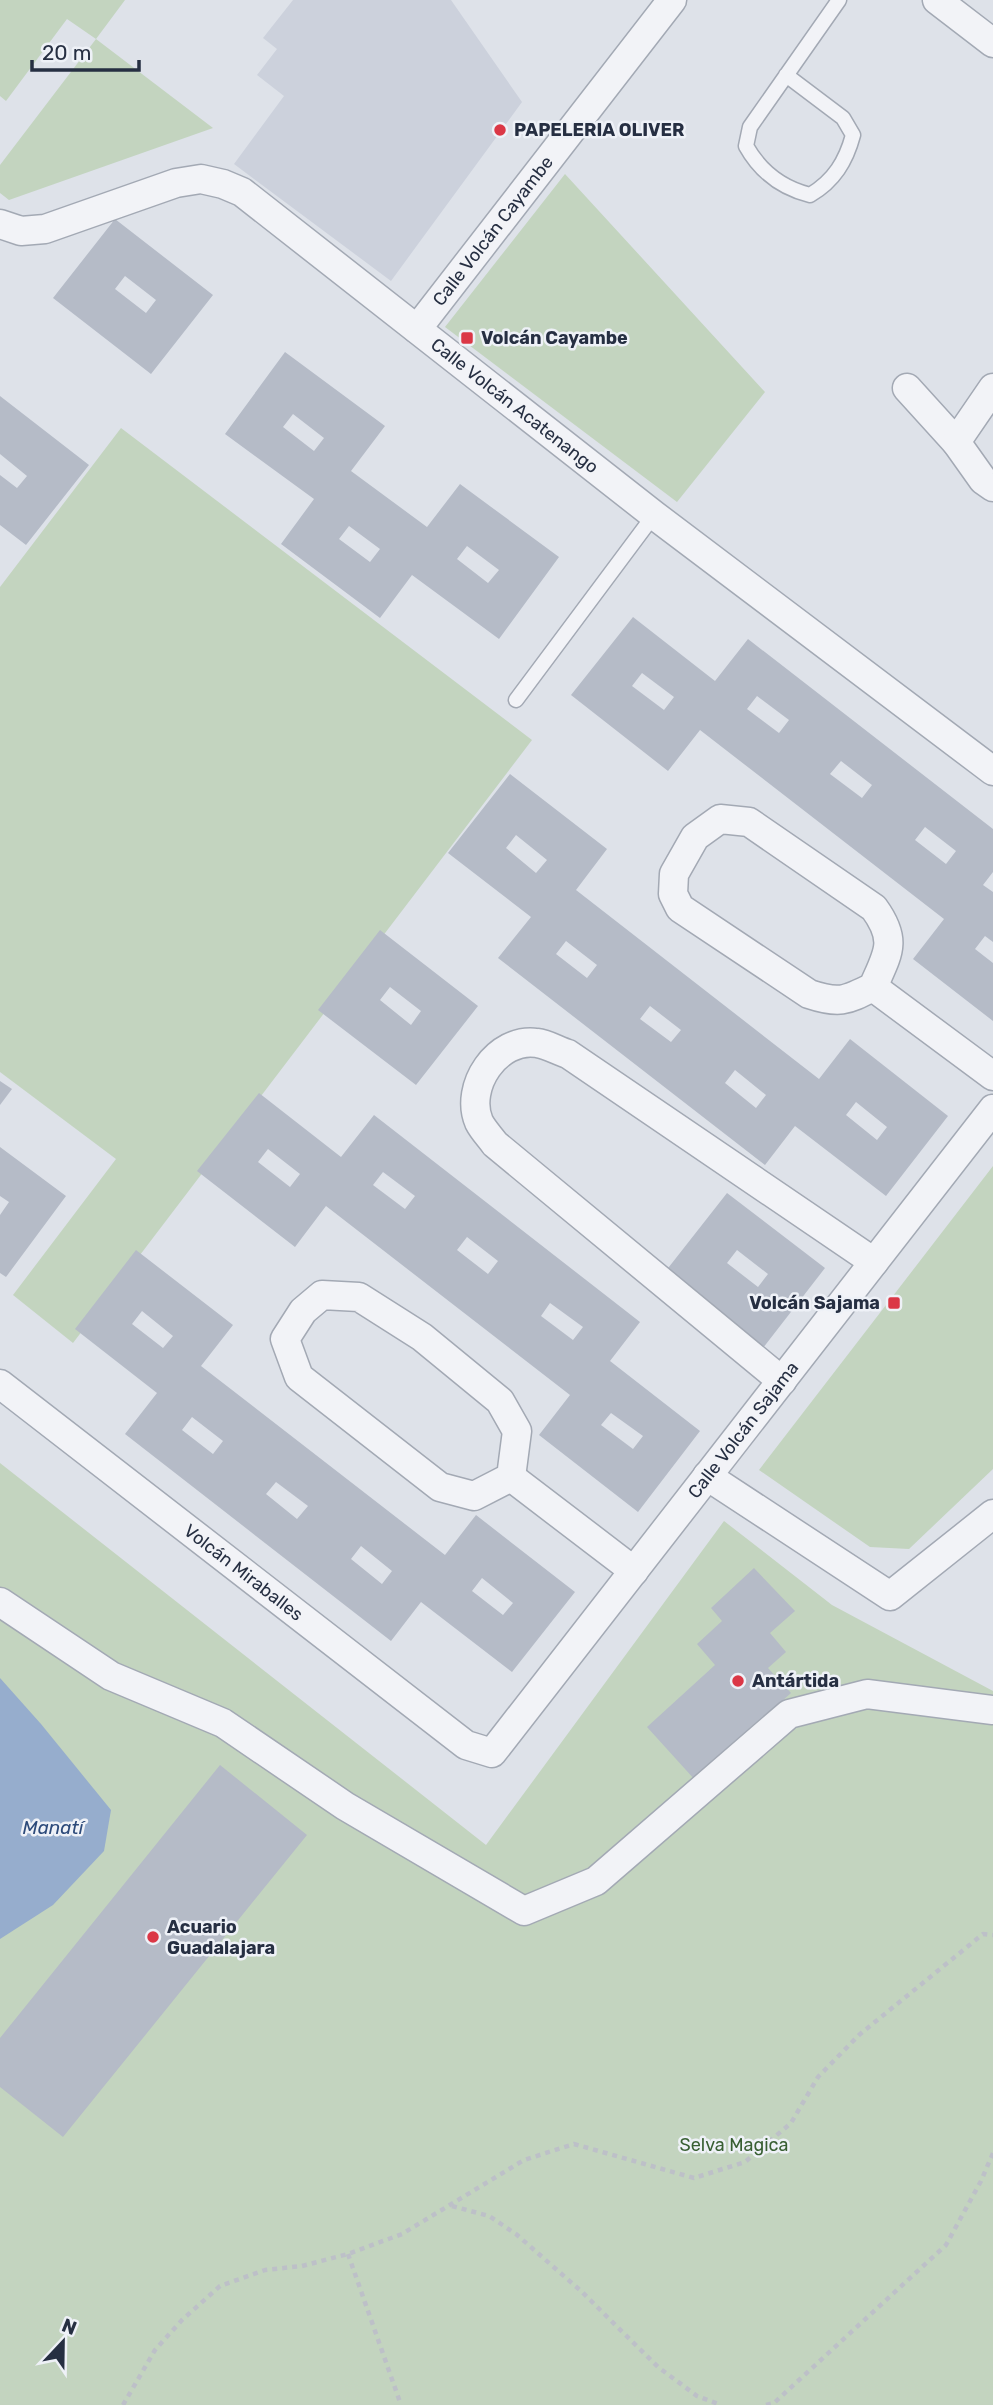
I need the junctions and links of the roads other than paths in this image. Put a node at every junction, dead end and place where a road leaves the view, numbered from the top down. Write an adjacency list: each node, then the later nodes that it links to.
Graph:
1 (672, 0): 7 (street, Calle Volcán Cayambe)
2 (839, 0): 5 (lane)
3 (937, 0): 4 (street)
4 (993, 43)
5 (786, 75): 5 (lane)
6 (0, 224): 7 (street, Calle Volcán Acatenango)
7 (417, 329): 12 (street, Calle Volcán Acatenango)
8 (907, 388): 10 (street)
9 (993, 388): 10 (street)
10 (956, 442): 11 (street)
11 (993, 487)
12 (654, 515): 13 (lane); 14 (street, Calle Volcán Acatenango)
13 (516, 700)
14 (993, 771)
15 (873, 987): 15 (street); 16 (street)
16 (993, 1076)
17 (993, 1109): 18 (street, Calle Volcán Sajama)
18 (874, 1262): 19 (street, Calle Volcán Sajama); 19 (street)
19 (782, 1381): 22 (street, Calle Volcán Sajama)
20 (0, 1384): 27 (street, Volcán Miraballes)
21 (512, 1476): 21 (street); 24 (street)
22 (707, 1476): 23 (street); 24 (street, Calle Volcán Sajama)
23 (993, 1514)
24 (634, 1571): 27 (street, Calle Volcán Sajama)
25 (0, 1602): 26 (street)
26 (993, 1710)
27 (492, 1753)

